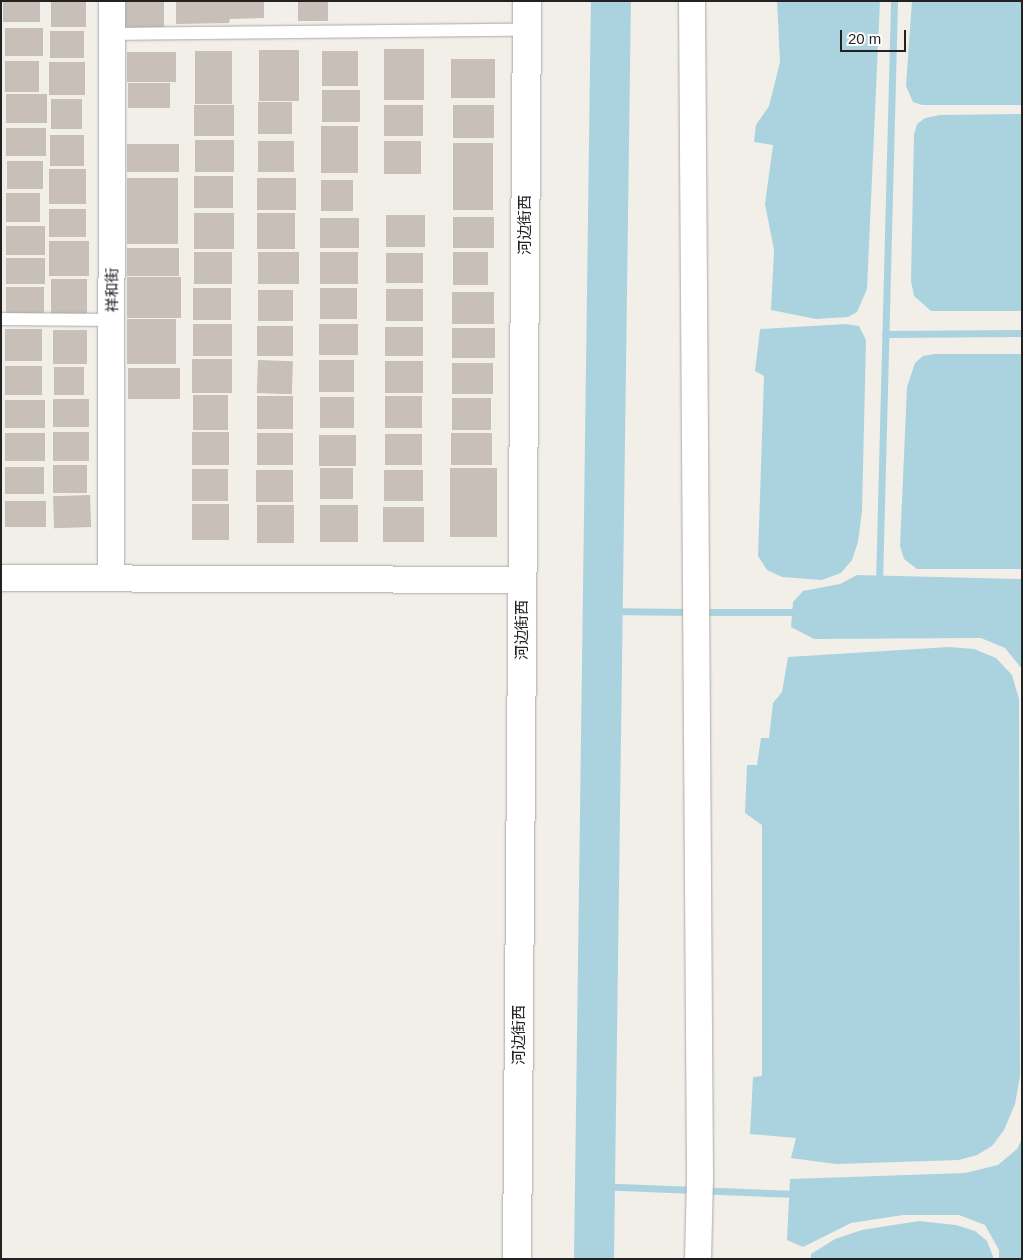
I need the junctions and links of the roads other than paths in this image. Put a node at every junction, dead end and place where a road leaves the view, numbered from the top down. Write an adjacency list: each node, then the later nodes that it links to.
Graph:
1 (112, 1): 5 (street, 祥和街)
2 (527, 1): 4 (street, 河边街西)
3 (692, 1): 12 (street)
4 (526, 30): 5 (lane); 10 (street, 河边街西)
5 (112, 34): 7 (street, 祥和街)
6 (1, 319): 7 (lane)
7 (112, 320): 9 (street, 祥和街)
8 (1, 578): 9 (street)
9 (111, 578): 10 (street)
10 (522, 580): 11 (street, 河边街西)
11 (517, 1259)
12 (698, 1259)

